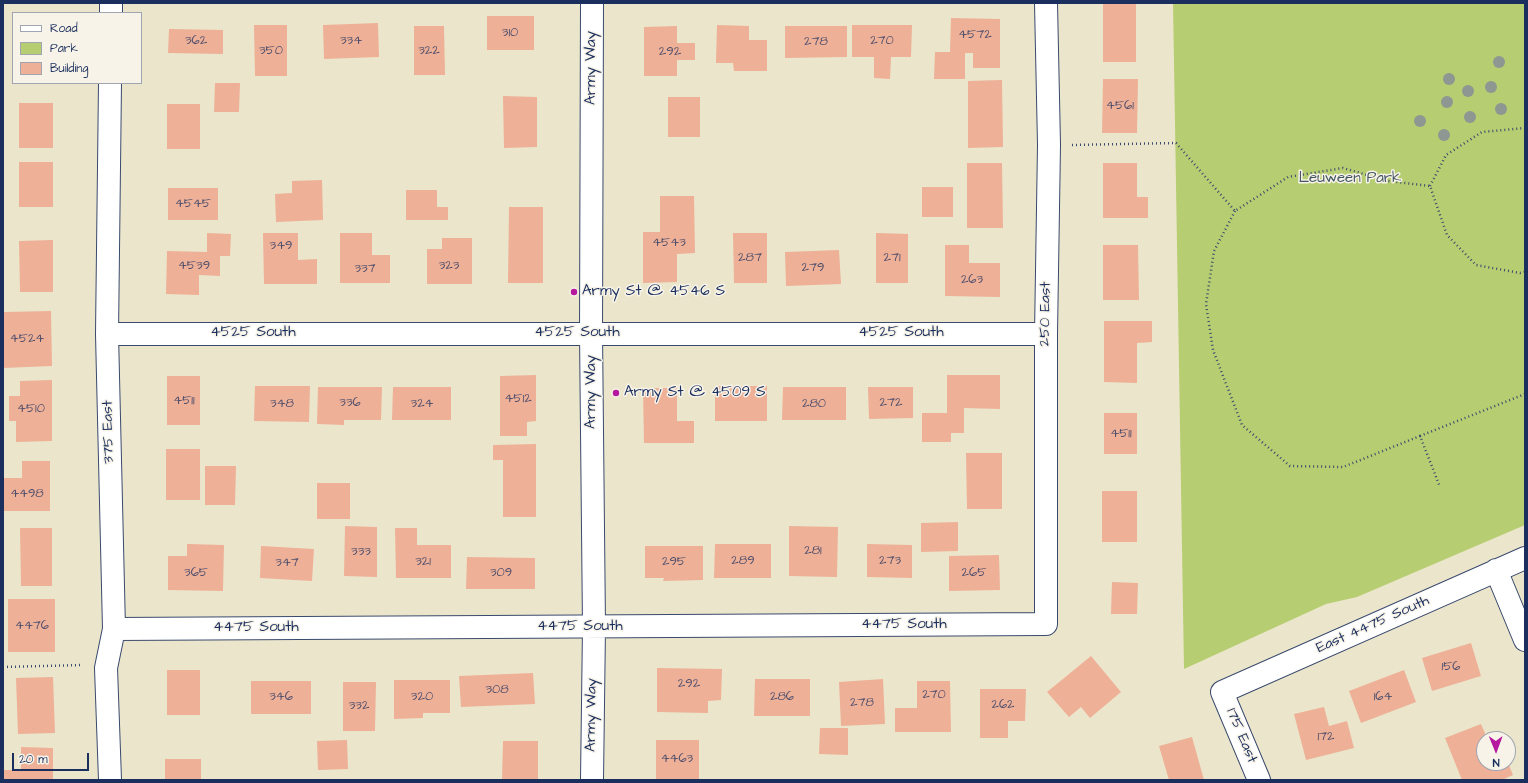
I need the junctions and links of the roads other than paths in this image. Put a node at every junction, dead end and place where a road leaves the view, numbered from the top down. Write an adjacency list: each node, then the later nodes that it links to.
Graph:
1 (592, 3): 4 (street, Army Way)
2 (1046, 3): 6 (street, 250 East)
3 (110, 84): 5 (street, 375 East)
4 (591, 333): 5 (street, 4525 South); 6 (street, 4525 South); 10 (street, Army Way)
5 (107, 334): 11 (street, 375 East)
6 (1046, 334): 9 (street, 250 East)
7 (1525, 558): 8 (street, East 4475 South)
8 (1496, 570): 12 (street); 13 (street, East 4475 South)
9 (1046, 624): 10 (street, 4475 South)
10 (594, 627): 11 (street, 4475 South); 15 (street, Army Way)
11 (114, 629): 14 (street, 375 East)
12 (1525, 640)
13 (1222, 692): 16 (street, 175 East)
14 (110, 780)
15 (592, 780)
16 (1259, 780)

